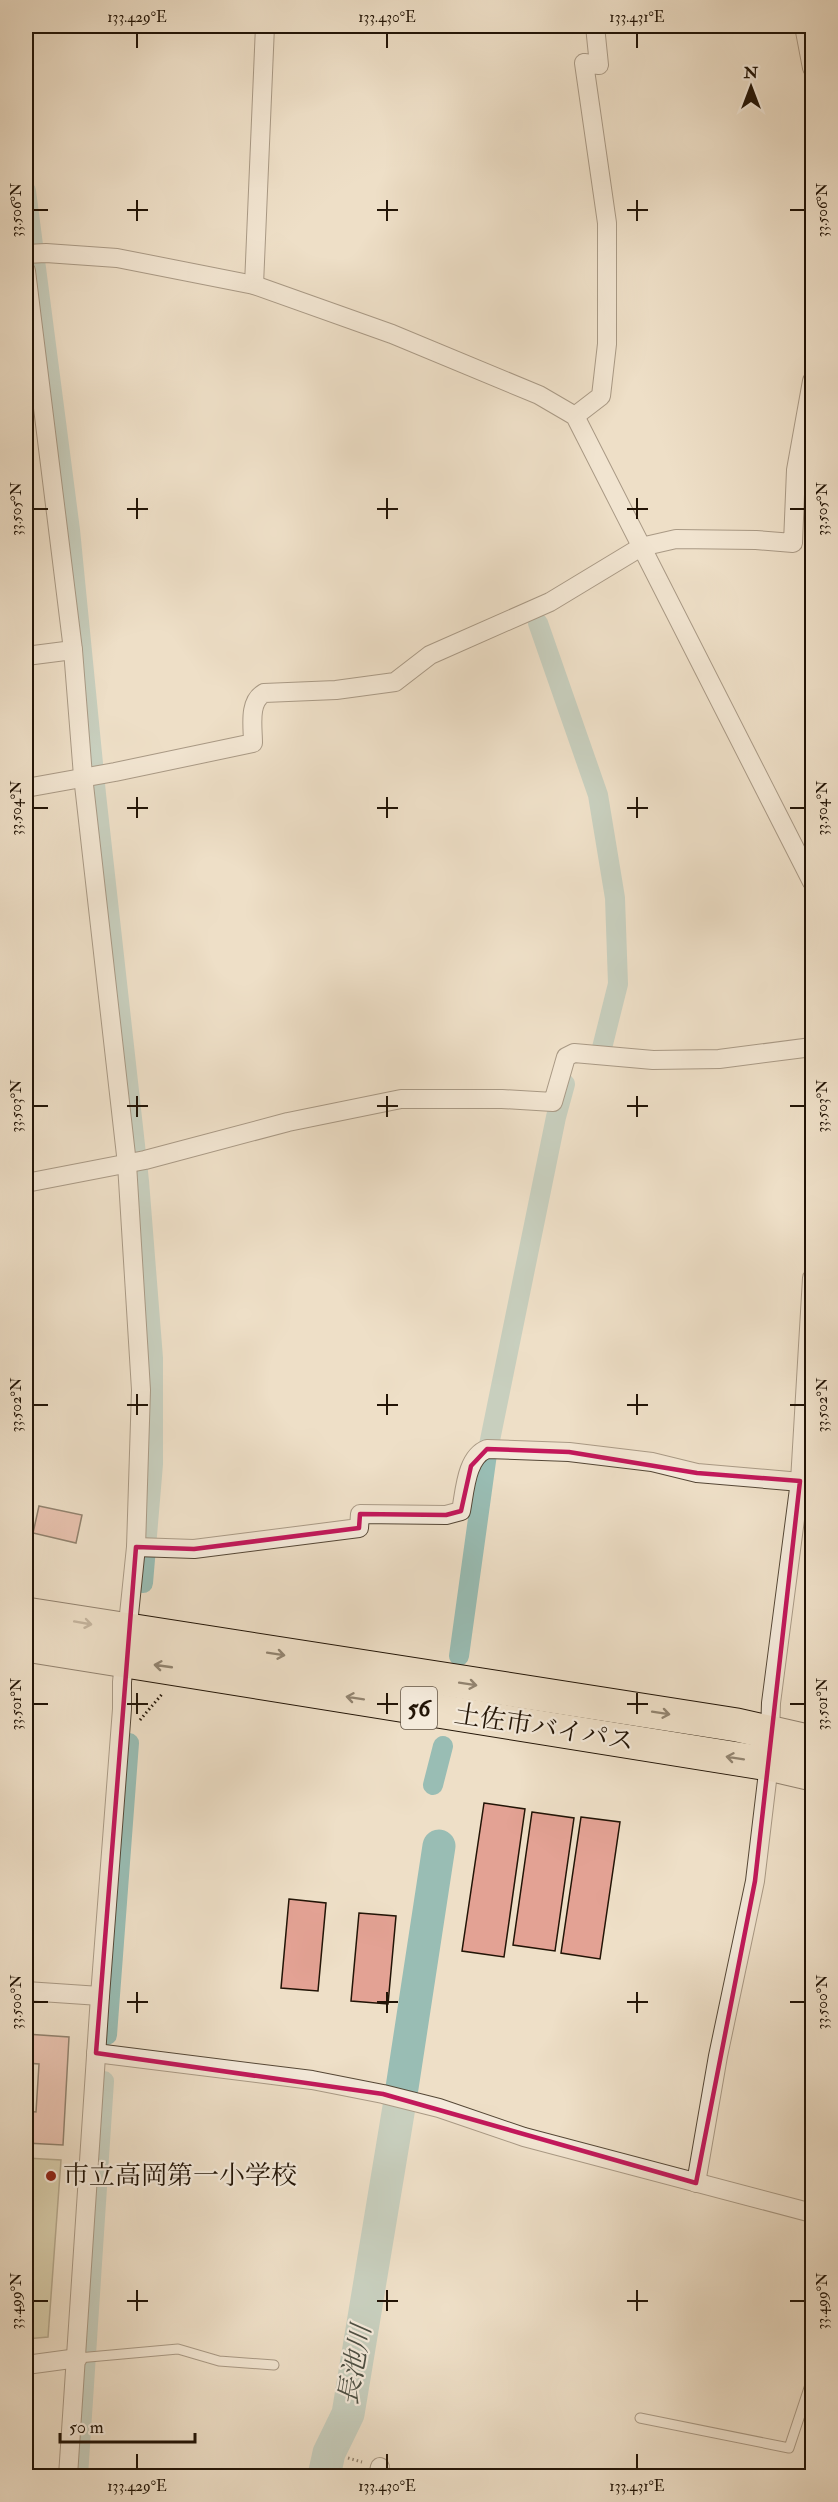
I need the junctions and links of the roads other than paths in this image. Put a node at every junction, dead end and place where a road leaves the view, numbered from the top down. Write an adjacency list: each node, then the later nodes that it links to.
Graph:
1 (265, 26): 6 (street)
2 (595, 26): 8 (street)
3 (804, 26): 4 (street)
4 (813, 68)
5 (31, 258): 6 (street); 10 (street)
6 (254, 285): 8 (street)
7 (813, 381): 9 (street)
8 (575, 416): 9 (street)
9 (641, 547): 12 (street); 14 (street)
10 (73, 650): 11 (street); 12 (street)
11 (26, 656)
12 (91, 775): 13 (street); 16 (street)
13 (26, 788)
14 (813, 882)
15 (813, 1047): 16 (street)
16 (133, 1163): 17 (street); 20 (street)
17 (26, 1183)
18 (813, 1278): 19 (street)
19 (806, 1482): 20 (street); 25 (street)
20 (144, 1548): 23 (street)
21 (26, 1614): 23 (highway, 土佐市バイパス / 56, one-way to 23)
22 (26, 1645): 23 (highway, 土佐市バイパス / 56)
23 (125, 1645): 25 (highway, 土佐市バイパス / 56); 28 (street)
24 (813, 1742): 25 (highway, 土佐市バイパス / 56)
25 (769, 1748): 26 (highway, 土佐市バイパス / 56); 30 (street)
26 (813, 1774)
27 (26, 1991): 28 (street)
28 (100, 1996): 29 (street)
29 (96, 2053): 30 (street); 32 (street)
30 (696, 2182): 31 (street)
31 (813, 2213)
32 (78, 2358): 33 (street); 34 (lane); 37 (street)
33 (26, 2365)
34 (274, 2365)
35 (813, 2379): 36 (lane)
36 (640, 2418)
37 (68, 2476)

